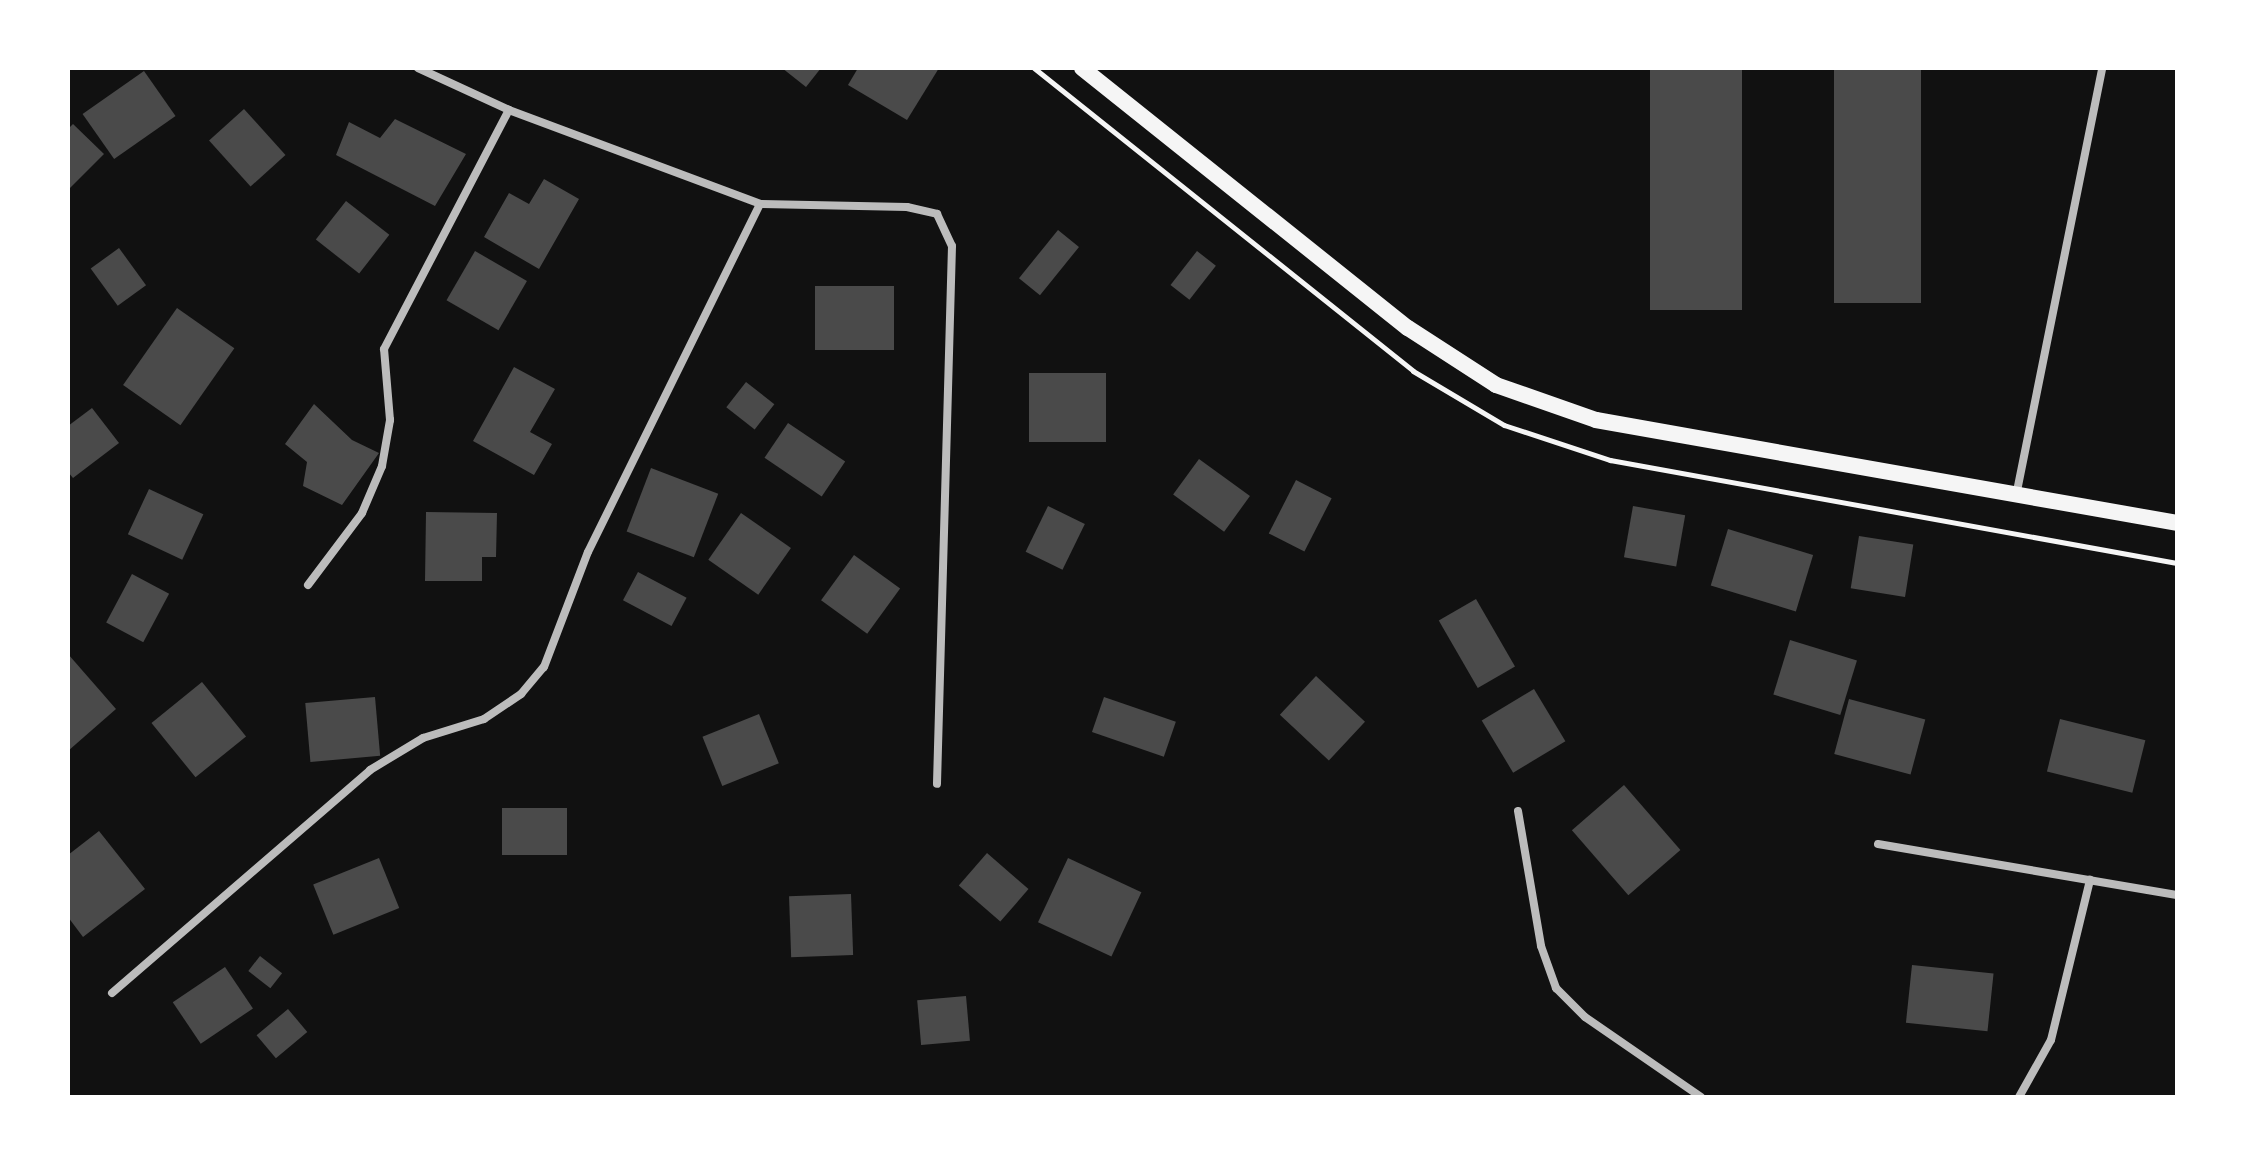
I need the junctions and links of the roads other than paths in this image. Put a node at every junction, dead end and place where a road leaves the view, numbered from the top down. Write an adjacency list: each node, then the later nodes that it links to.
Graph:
1 (418, 68): 4 (street)
2 (1082, 68): 6 (main road)
3 (2102, 68): 6 (street)
4 (509, 110): 5 (street); 8 (street)
5 (760, 204): 9 (street); 14 (street)
6 (2017, 491): 7 (main road)
7 (2177, 523)
8 (308, 585)
9 (937, 784)
10 (1518, 811): 15 (street)
11 (1878, 844): 12 (street)
12 (2090, 880): 13 (street); 16 (street)
13 (2177, 895)
14 (112, 993)
15 (1701, 1097)
16 (2019, 1097)

